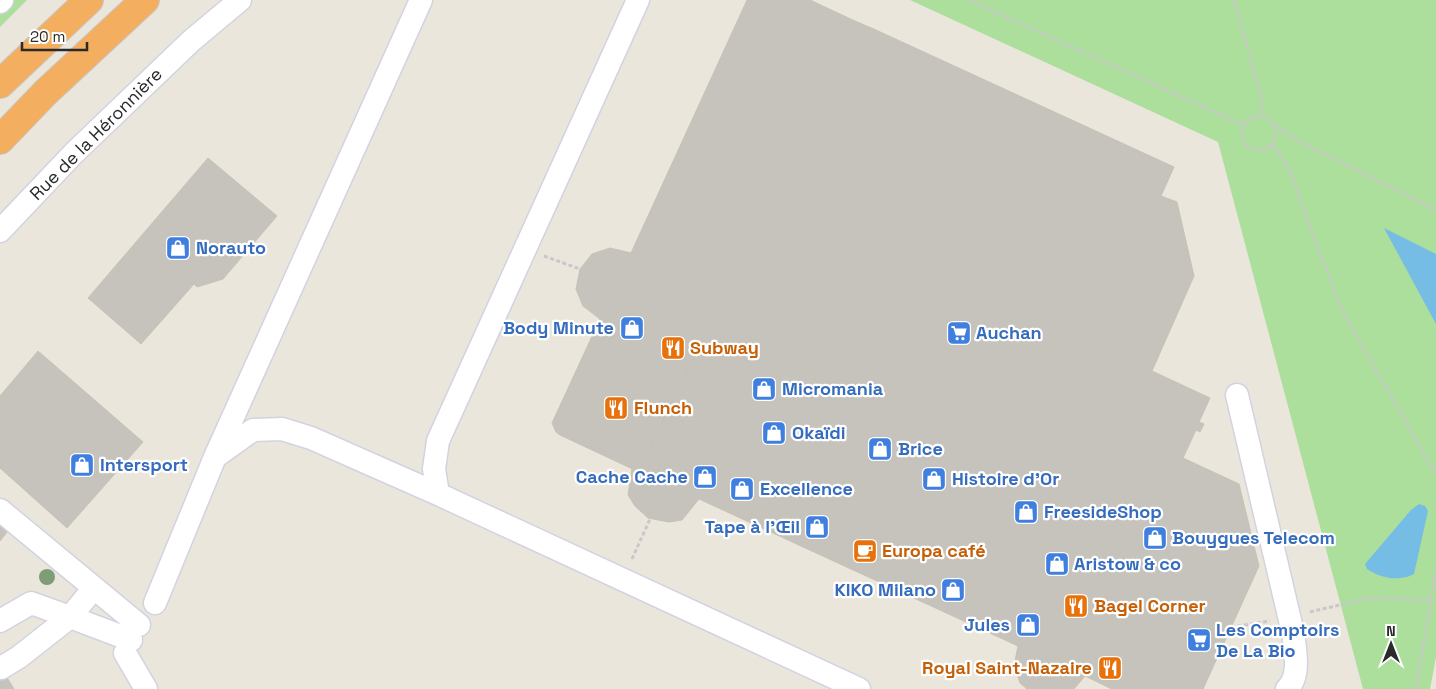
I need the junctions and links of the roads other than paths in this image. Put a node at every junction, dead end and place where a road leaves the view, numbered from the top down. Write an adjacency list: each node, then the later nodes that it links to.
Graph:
1 (89, 0): 6 (highway)
2 (145, 0): 7 (highway)
3 (240, 0): 8 (lane, Rue de la Héronnière)
4 (421, 0): 10 (lane)
5 (638, 0): 11 (lane)
6 (0, 84)
7 (0, 140)
8 (0, 231)
9 (1237, 395): 21 (lane)
10 (215, 457): 11 (lane); 14 (lane)
11 (438, 494): 20 (lane)
12 (0, 510): 13 (lane)
13 (94, 588): 15 (lane); 17 (lane)
14 (156, 603)
15 (70, 617): 16 (lane); 17 (lane); 18 (lane)
16 (0, 621)
17 (132, 639): 19 (lane)
18 (1, 668)
19 (146, 689)
20 (859, 689)
21 (1287, 689)

